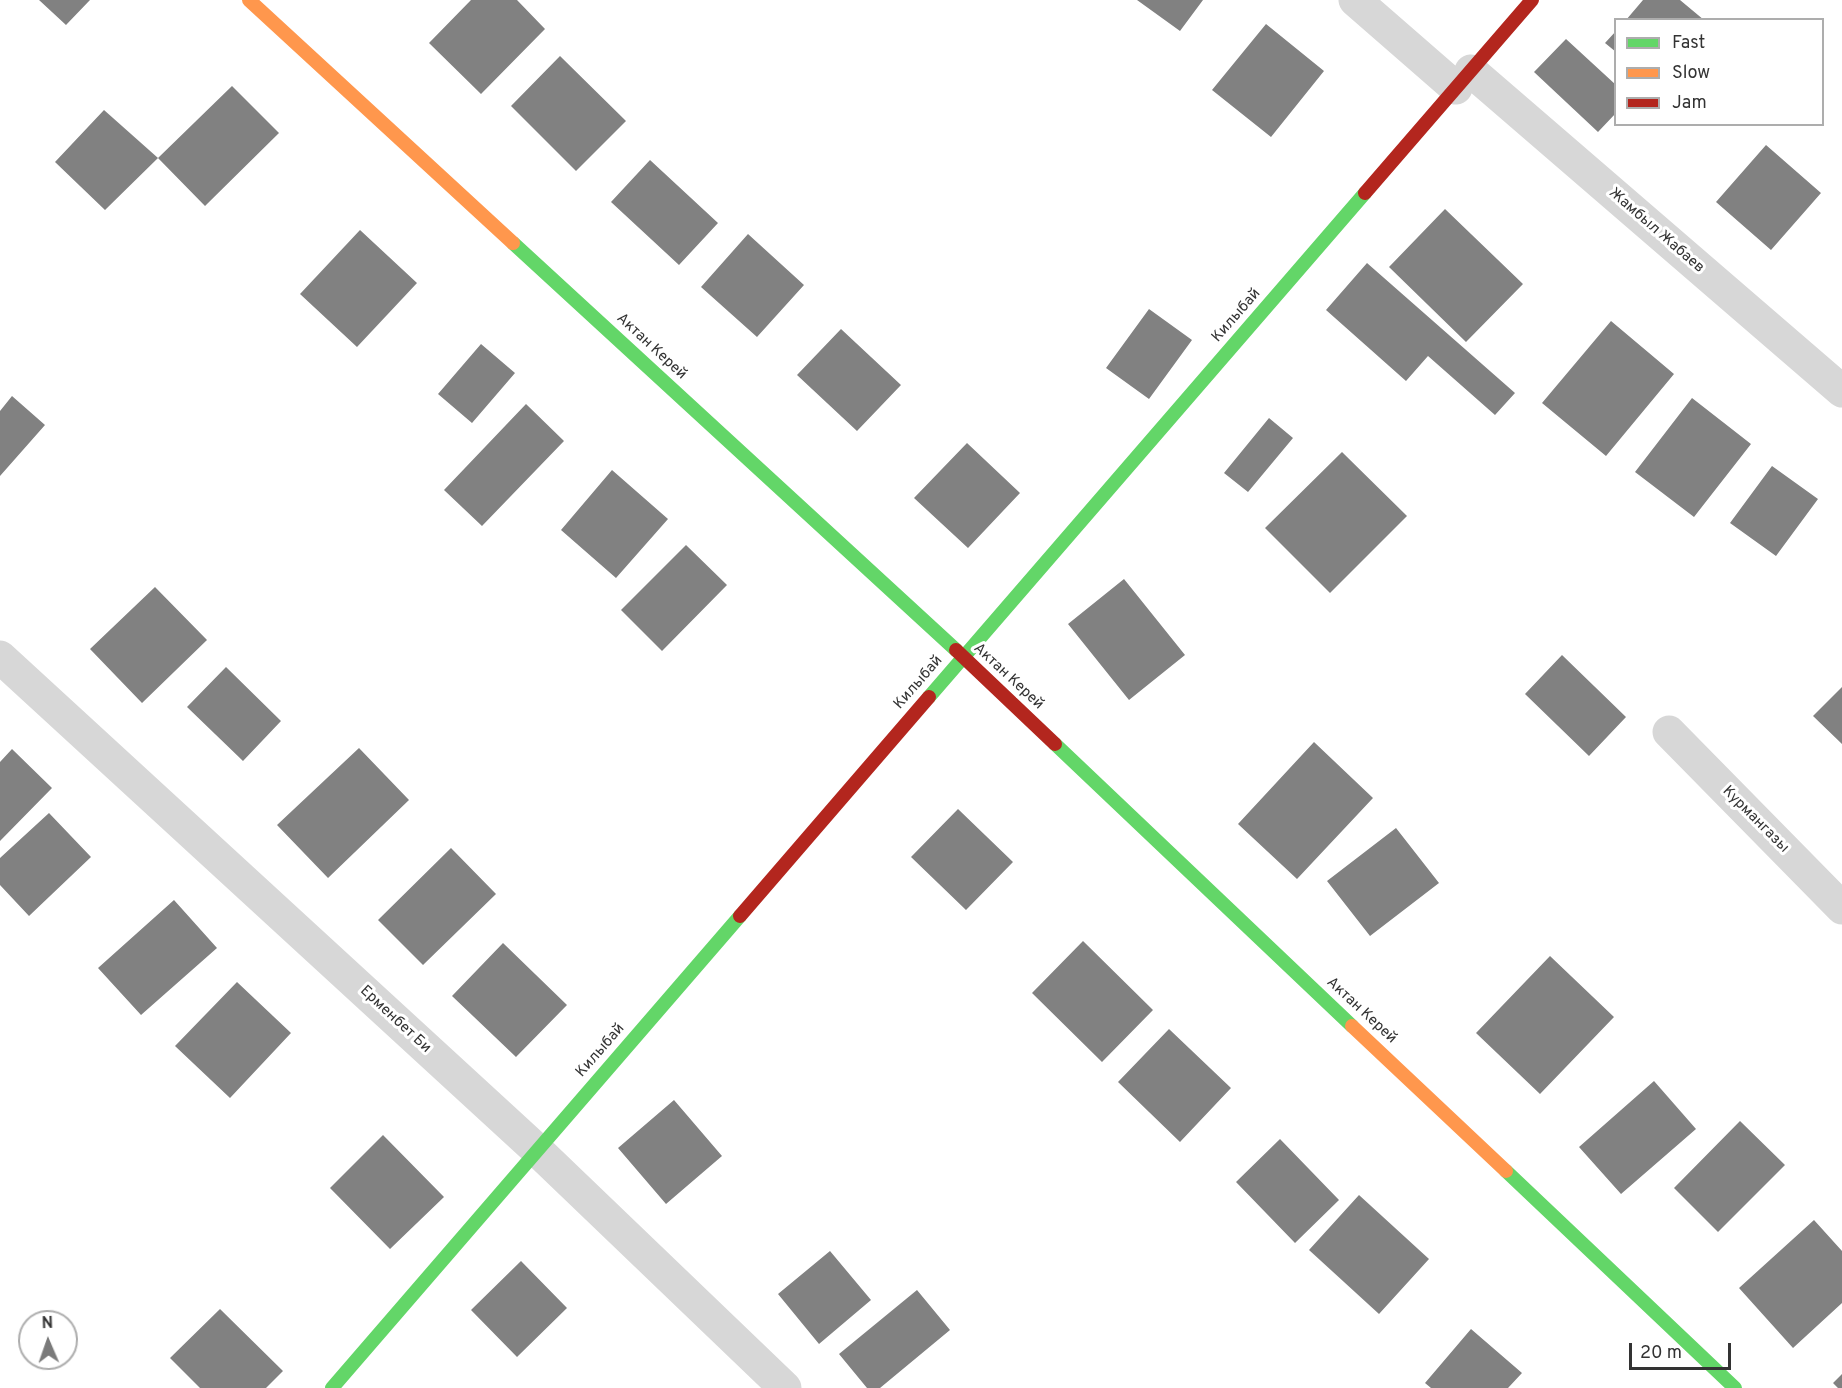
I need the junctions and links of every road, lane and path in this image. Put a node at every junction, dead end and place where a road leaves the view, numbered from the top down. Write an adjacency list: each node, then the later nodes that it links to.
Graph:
1 (249, 0): 7 (street, Актан Керей)
2 (1355, 0): 4 (street, Жамбыл Жабаев)
3 (1532, 0): 4 (street, Килыбай)
4 (1463, 80): 5 (street, Жамбыл Жабаев); 7 (street, Килыбай)
5 (1842, 391)
6 (0, 657): 10 (street, Ерменбет Би)
7 (963, 657): 10 (street, Килыбай); 13 (street, Актан Керей)
8 (1669, 732): 9 (street, Курмангазы)
9 (1842, 908)
10 (537, 1150): 11 (street, Килыбай); 12 (street, Ерменбет Би)
11 (332, 1388)
12 (785, 1388)
13 (1735, 1388)

